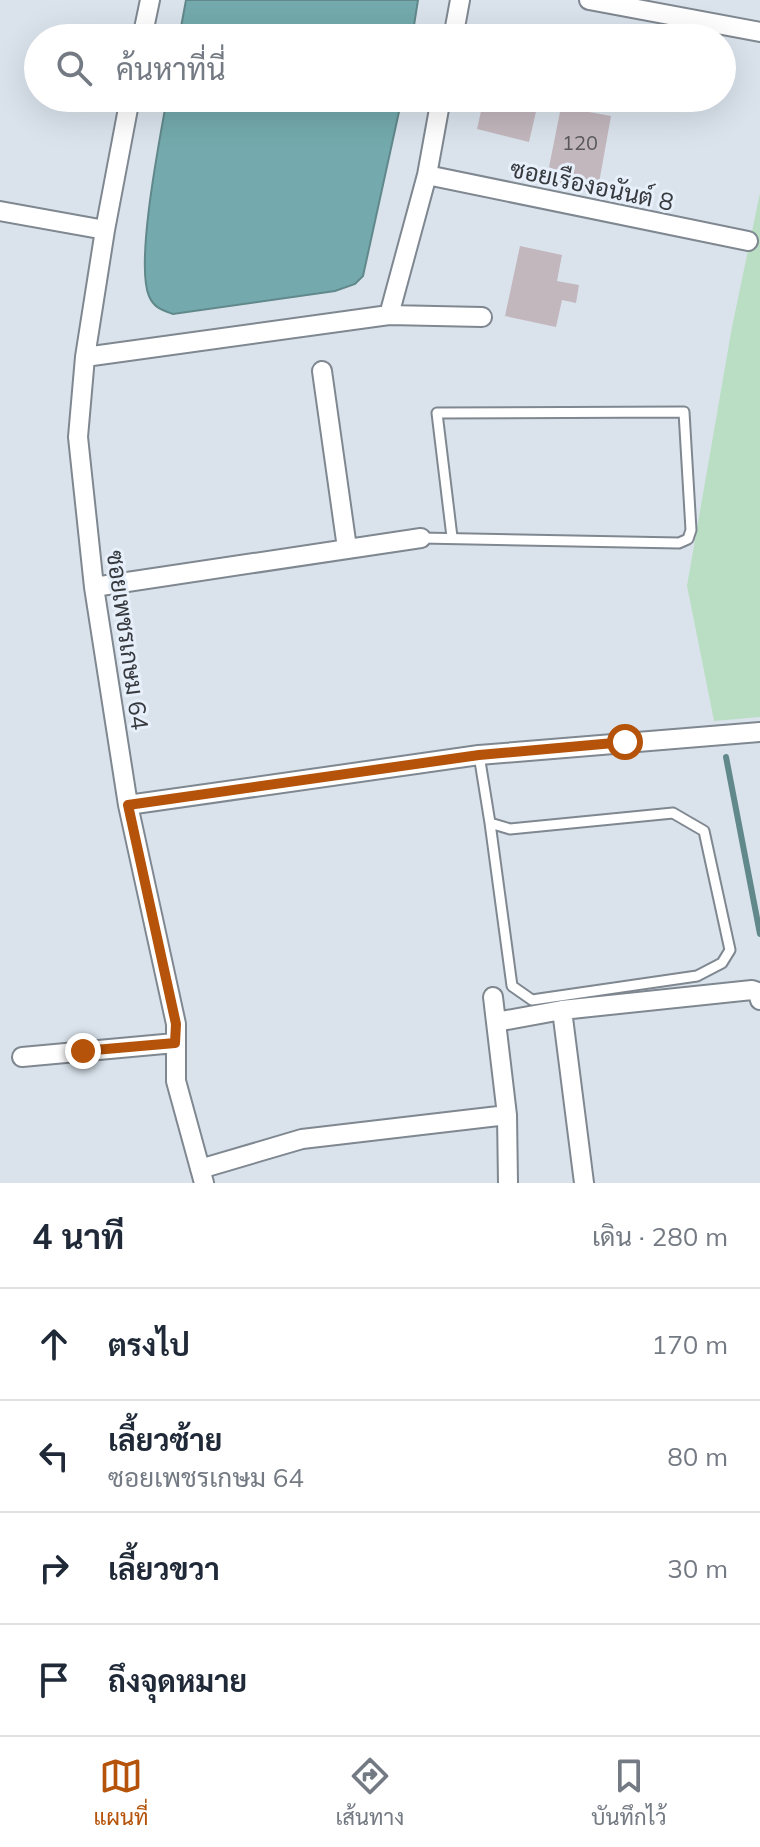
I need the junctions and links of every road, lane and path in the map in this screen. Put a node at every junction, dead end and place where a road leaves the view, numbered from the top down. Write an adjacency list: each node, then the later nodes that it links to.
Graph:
1 (150, 0): 4 (street)
2 (460, 0): 5 (street)
3 (589, 0): 6 (street)
4 (145, 24)
5 (456, 24)
6 (717, 24)
7 (736, 28): 8 (street)
8 (760, 32)
9 (127, 112): 13 (street, ซอยเพชรเกษม 64)
10 (438, 112): 11 (street)
11 (427, 175): 14 (street, ซอยเรืองอนันต์ 8); 15 (street)
12 (0, 211): 13 (street)
13 (105, 230): 17 (street, ซอยเพชรเกษม 64)
14 (748, 241)
15 (389, 315): 16 (street); 17 (street)
16 (482, 317)
17 (85, 357): 22 (street, ซอยเพชรเกษม 64)
18 (322, 371): 21 (street)
19 (452, 537): 19 (lane); 20 (lane)
20 (421, 538): 21 (street)
21 (347, 548): 22 (street)
22 (94, 587): 25 (street, ซอยเพชรเกษม 64)
23 (752, 732): 24 (street)
24 (479, 755): 25 (street); 26 (lane)
25 (128, 805): 31 (street, ซอยเพชรเกษม 64)
26 (490, 823): 26 (lane)
27 (493, 997): 30 (street)
28 (760, 1000): 29 (street)
29 (562, 1010): 30 (street); 36 (street)
30 (496, 1022): 33 (street)
31 (175, 1043): 32 (street); 34 (street, ซอยเพชรเกษม 64)
32 (22, 1057)
33 (507, 1115): 34 (street); 35 (street)
34 (202, 1176)
35 (508, 1183)
36 (584, 1183)

